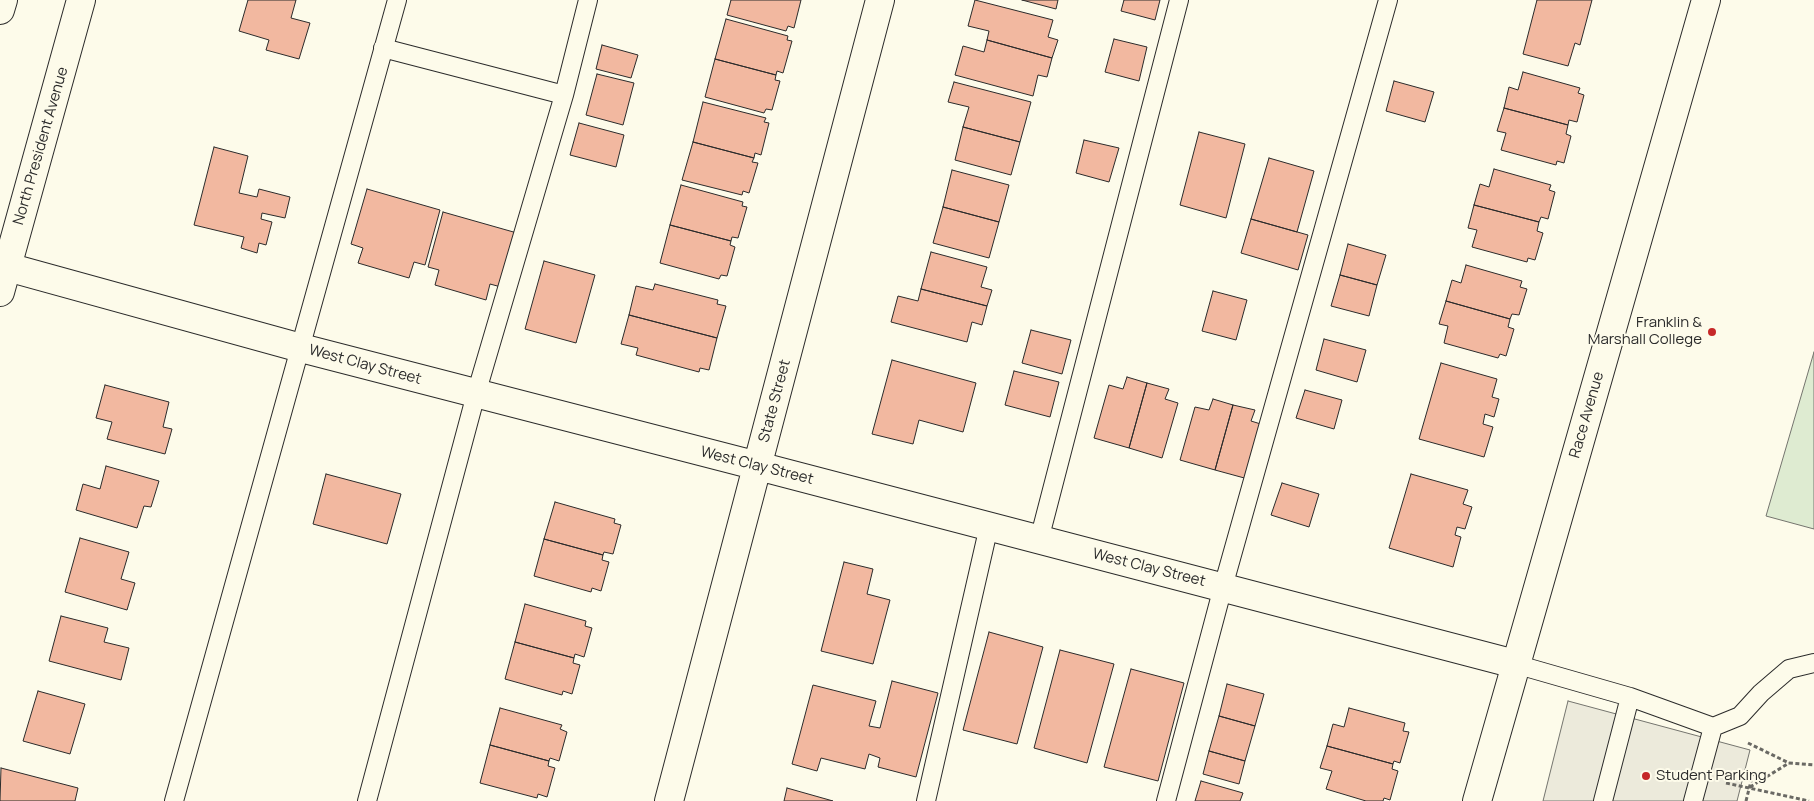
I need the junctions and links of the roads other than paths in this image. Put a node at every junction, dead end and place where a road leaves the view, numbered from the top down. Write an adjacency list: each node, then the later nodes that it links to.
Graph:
1 (3, 0): 9 (street)
2 (81, 0): 12 (street, North President Avenue)
3 (396, 0): 10 (lane)
4 (588, 0): 11 (lane)
5 (880, 0): 15 (street, State Street)
6 (1179, 0): 17 (lane)
7 (1388, 0): 18 (lane)
8 (1706, 0): 20 (street, Race Avenue)
9 (0, 10)
10 (383, 48): 11 (lane); 13 (lane)
11 (564, 95): 14 (lane)
12 (2, 275): 13 (street, West Clay Street)
13 (300, 348): 14 (street, West Clay Street); 23 (lane)
14 (476, 394): 15 (street, West Clay Street); 24 (lane)
15 (758, 466): 16 (street, West Clay Street); 25 (street, State Street)
16 (989, 526): 17 (street, West Clay Street); 26 (lane)
17 (1039, 540): 18 (street, West Clay Street)
18 (1223, 588): 20 (street, West Clay Street); 27 (lane)
19 (1814, 663): 22 (lane)
20 (1515, 664): 21 (lane); 28 (street, Race Avenue)
21 (1630, 697): 22 (lane); 29 (lane)
22 (1713, 727): 30 (lane)
23 (174, 801)
24 (366, 801)
25 (669, 801)
26 (926, 801)
27 (1166, 801)
28 (1477, 801)
29 (1603, 801)
30 (1693, 801)

